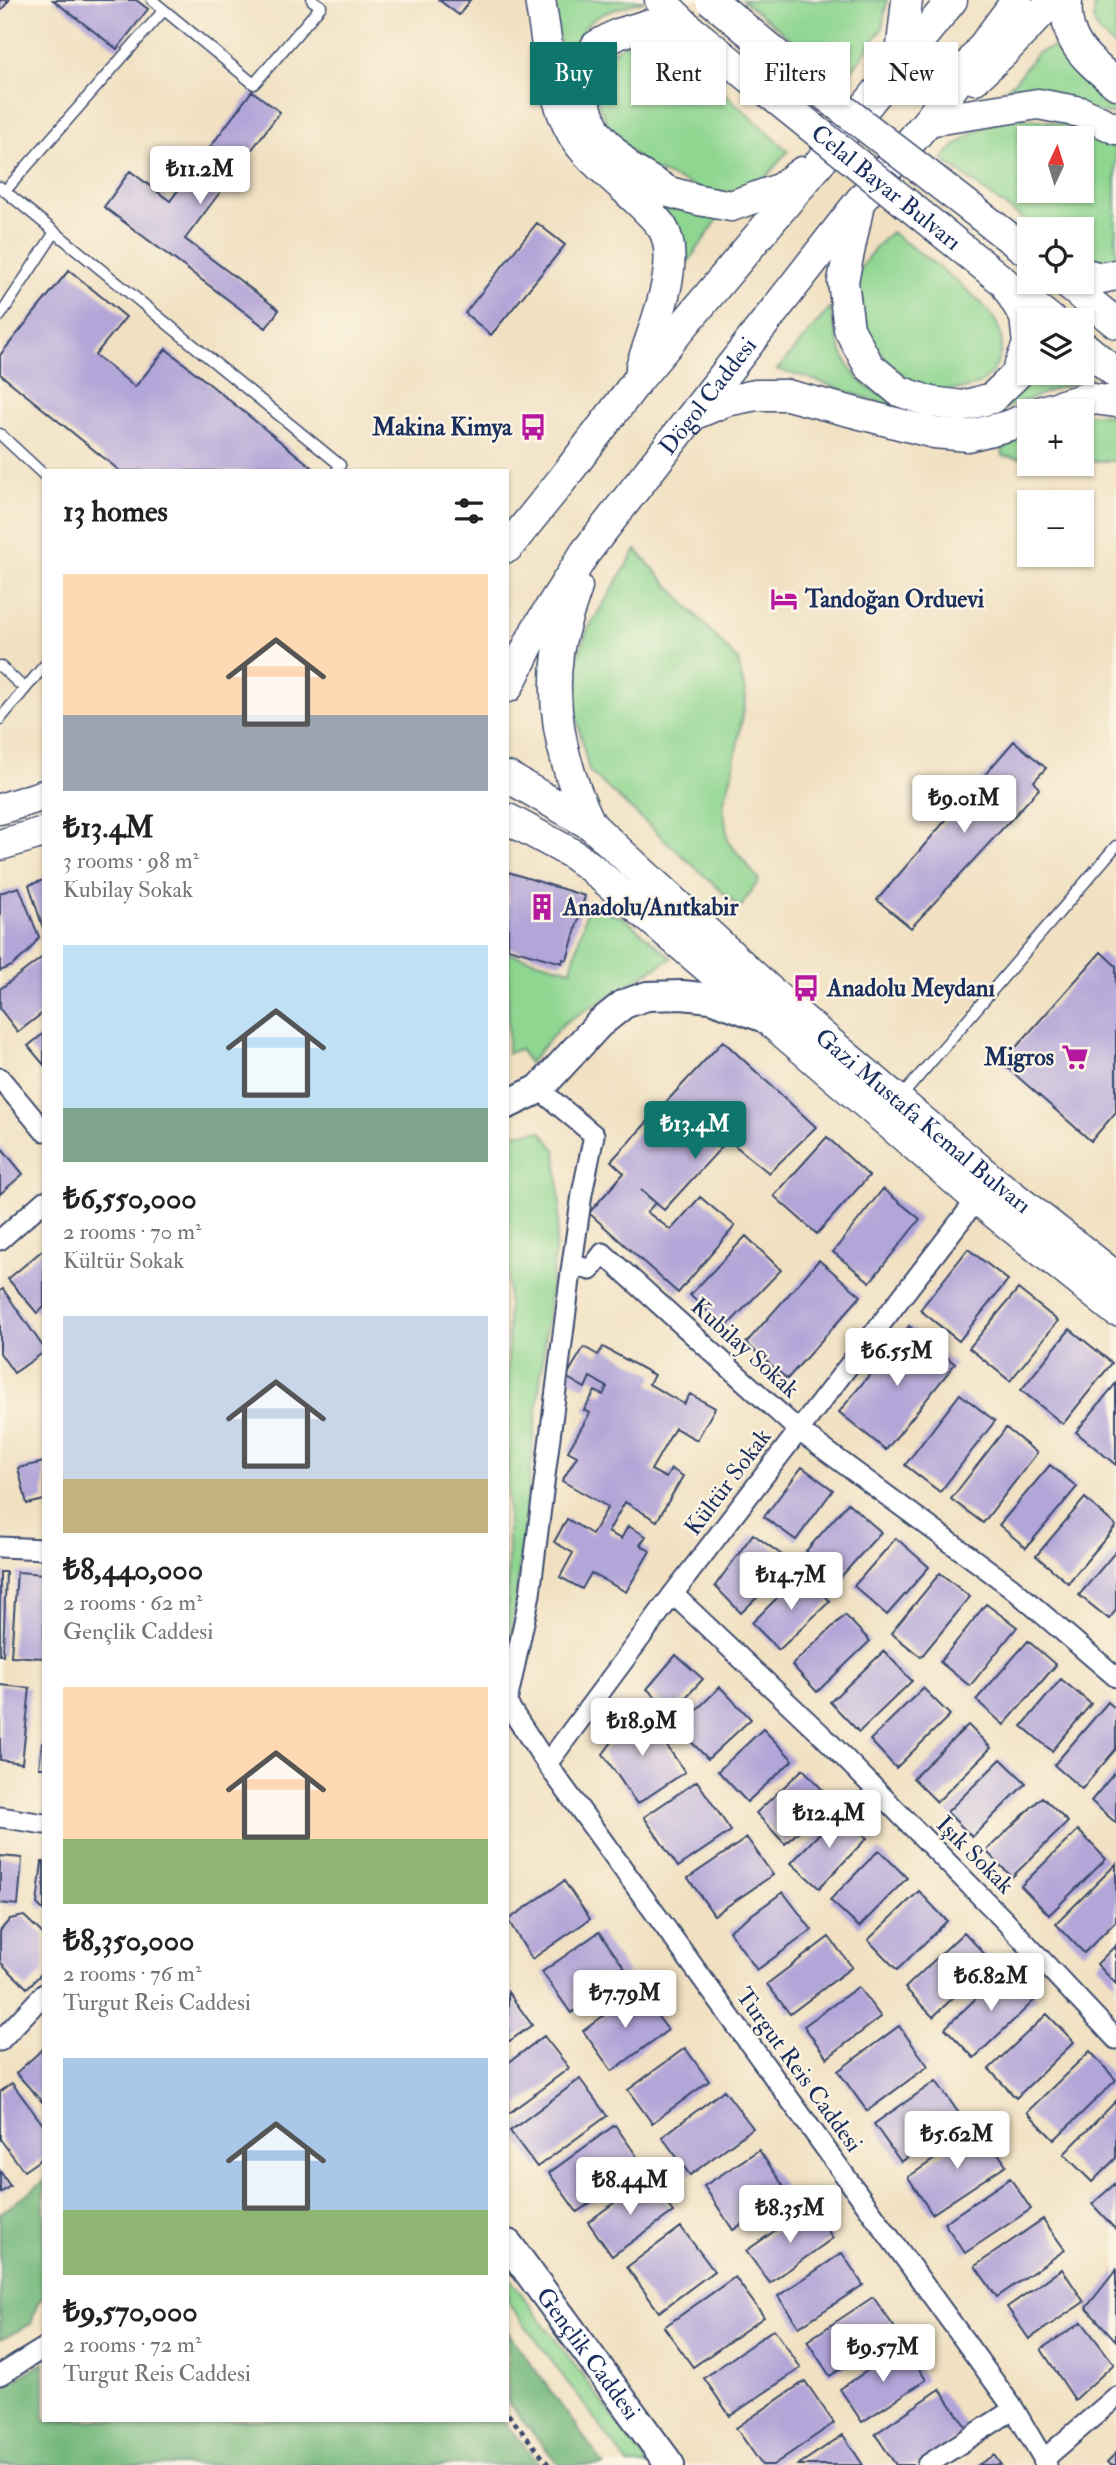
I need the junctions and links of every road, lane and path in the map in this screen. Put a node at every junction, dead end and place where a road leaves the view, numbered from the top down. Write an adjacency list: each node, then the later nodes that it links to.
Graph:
1 (152, 0): 12 (lane)
2 (312, 0): 12 (lane)
3 (540, 0): 35 (main road)
4 (660, 0): 13 (main road, Celal Bayar Bulvarı)
5 (712, 0): 25 (main road, Celal Bayar Bulvarı, bridge)
6 (907, 0): 14 (main road)
7 (934, 0): 15 (main road)
8 (952, 0): 16 (main road)
9 (1017, 0): 19 (main road, Dögol Caddesi)
10 (1053, 0): 19 (main road, Dögol Caddesi)
11 (1068, 0): 17 (main road)
12 (164, 10): 22 (lane)
13 (697, 35): 21 (main road); 28 (main road, Celal Bayar Bulvarı, bridge)
14 (902, 42)
15 (912, 42)
16 (918, 42)
17 (1116, 84)
18 (867, 105): 21 (main road)
19 (928, 121): 20 (main road); 23 (main road, Dögol Caddesi)
20 (1116, 129)
21 (827, 154): 35 (main road)
22 (2, 189): 24 (lane)
23 (860, 201): 28 (main road); 38 (main road, Dögol Caddesi)
24 (55, 232): 31 (lane); 41 (lane)
25 (1017, 244)
26 (1116, 275): 27 (main road)
27 (1094, 276)
28 (1004, 282): 30 (main road, Celal Bayar Bulvarı)
29 (1080, 294): 32 (main road)
30 (1036, 308)
31 (0, 316)
32 (1116, 323)
33 (1094, 355): 34 (main road)
34 (1116, 373)
35 (637, 381): 43 (main road)
36 (1094, 399): 37 (main road)
37 (1116, 402)
38 (695, 414): 39 (main road); 46 (main road, Dögol Caddesi)
39 (1017, 422)
40 (0, 434): 42 (lane)
41 (338, 469)
42 (42, 473)
43 (562, 480): 44 (main road); 45 (main road)
44 (509, 526)
45 (509, 546)
46 (585, 553): 49 (main road, Dögol Caddesi); 56 (main road)
47 (0, 666): 50 (lane)
48 (42, 668): 50 (lane)
49 (509, 685)
50 (25, 689): 51 (lane)
51 (0, 719)
52 (509, 778): 56 (main road, Gazi Mustafa Kemal Bulvarı)
53 (42, 796): 54 (main road)
54 (0, 809)
55 (509, 820): 60 (main road, Gazi Mustafa Kemal Bulvarı)
56 (591, 825): 63 (main road, Gazi Mustafa Kemal Bulvarı)
57 (42, 833): 58 (main road)
58 (0, 845)
59 (1116, 846): 63 (lane)
60 (765, 1019): 62 (main road); 66 (main road, Gazi Mustafa Kemal Bulvarı)
61 (0, 1079): 65 (street)
62 (539, 1088): 64 (main road); 69 (street)
63 (898, 1100): 70 (main road, Gazi Mustafa Kemal Bulvarı)
64 (509, 1103)
65 (42, 1129)
66 (977, 1199): 71 (main road, Gazi Mustafa Kemal Bulvarı); 72 (street, Kültür Sokak)
67 (42, 1202): 68 (street)
68 (0, 1240)
69 (572, 1264): 72 (street, Kubilay Sokak); 77 (street)
70 (1116, 1277)
71 (1116, 1311)
72 (798, 1430): 75 (street, Kültür Sokak); 76 (street, Kubilay Sokak)
73 (0, 1547): 74 (street)
74 (42, 1549)
75 (673, 1594): 79 (street, Kültür Sokak); 83 (street, Işık Sokak)
76 (1116, 1677)
77 (509, 1692)
78 (509, 1707): 79 (street, Turgut Reis Caddesi)
79 (547, 1764): 89 (street, Turgut Reis Caddesi)
80 (0, 1817): 81 (street)
81 (42, 1824)
82 (42, 1996): 84 (street)
83 (1116, 2039)
84 (0, 2041)
85 (509, 2245): 93 (main road, Gençlik Caddesi)
86 (42, 2349): 87 (street)
87 (0, 2375)
88 (1116, 2397): 91 (street)
89 (1014, 2409): 91 (street, Turgut Reis Caddesi); 94 (street)
90 (509, 2415): 92 (path)
91 (1045, 2462)
92 (549, 2465)
93 (670, 2465)
94 (927, 2465)

